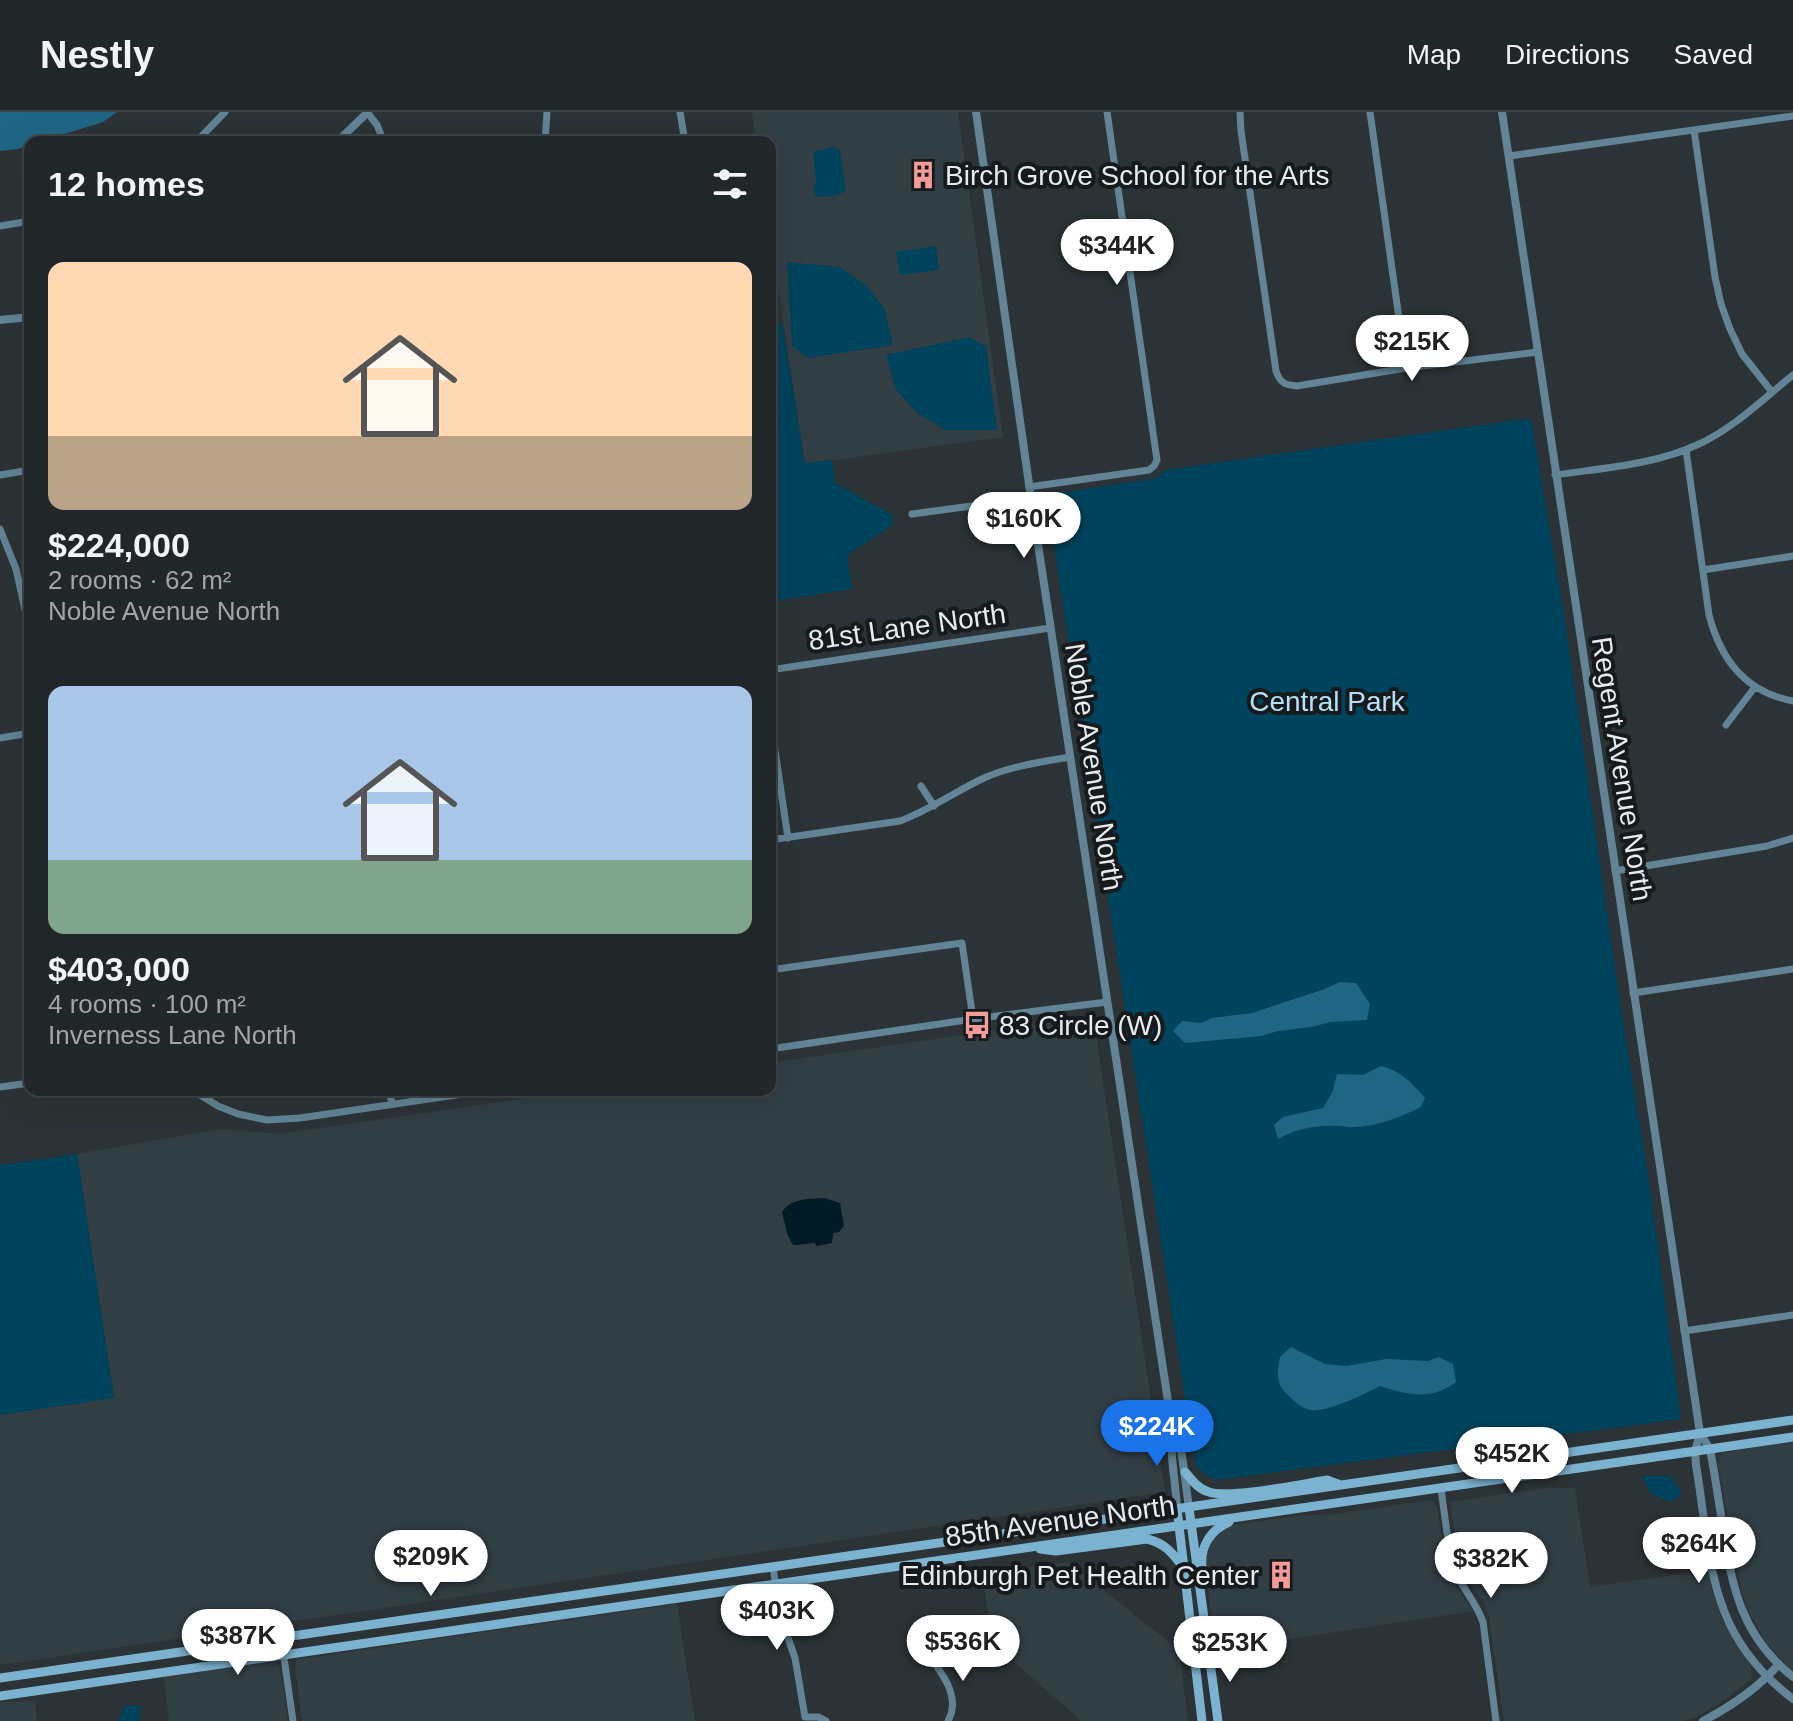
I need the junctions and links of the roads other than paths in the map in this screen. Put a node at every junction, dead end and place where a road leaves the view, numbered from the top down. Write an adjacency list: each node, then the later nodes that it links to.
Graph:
1 (225, 112): 14 (street)
2 (368, 112): 15 (street); 16 (street)
3 (547, 112): 17 (street)
4 (680, 112): 18 (street)
5 (976, 112): 32 (street, Noble Avenue North)
6 (1107, 112): 32 (street)
7 (1240, 112): 25 (street)
8 (1370, 112): 25 (street)
9 (1502, 112): 19 (street, Regent Avenue North)
10 (1745, 112): 12 (street)
11 (1793, 116): 12 (street)
12 (1746, 123): 13 (street)
13 (1694, 130): 19 (street); 27 (street)
14 (202, 136)
15 (343, 136)
16 (382, 136)
17 (545, 136)
18 (684, 136)
19 (1509, 156): 24 (street, Regent Avenue North)
20 (24, 222): 21 (street)
21 (0, 226)
22 (24, 318): 23 (street)
23 (0, 320)
24 (1538, 352): 25 (street); 31 (street, Regent Avenue North)
25 (1406, 368)
26 (1793, 375): 27 (street)
27 (1772, 392): 28 (street)
28 (1686, 450): 31 (street); 37 (street)
29 (24, 471): 30 (street)
30 (0, 475)
31 (1555, 475): 53 (street, Regent Avenue North)
32 (1029, 487): 33 (street, Noble Avenue North)
33 (1031, 498): 34 (street); 39 (street, Noble Avenue North)
34 (912, 514)
35 (0, 529): 38 (street)
36 (1793, 556): 37 (street)
37 (1703, 570): 41 (street)
38 (24, 592)
39 (1050, 628): 40 (street, 81st Lane North); 47 (street, Noble Avenue North)
40 (776, 669)
41 (1755, 687): 42 (street); 43 (street)
42 (1793, 701)
43 (1726, 725)
44 (24, 734): 45 (street)
45 (0, 738)
46 (776, 757): 50 (street)
47 (1070, 757): 49 (street); 57 (street, Noble Avenue North)
48 (921, 786): 49 (street)
49 (934, 806): 50 (street)
50 (788, 838): 52 (street)
51 (1793, 838): 53 (street)
52 (776, 839)
53 (1615, 871): 56 (street, Regent Avenue North)
54 (776, 969): 58 (street)
55 (1793, 969): 56 (street)
56 (1633, 993): 67 (street, Regent Avenue North)
57 (1107, 1002): 58 (street); 69 (street, Noble Avenue North)
58 (973, 1019): 59 (street)
59 (776, 1048)
60 (24, 1084): 61 (street)
61 (0, 1087)
62 (203, 1096): 65 (street)
63 (390, 1096): 65 (street)
64 (448, 1096): 65 (street)
65 (392, 1104)
66 (1793, 1315): 67 (street)
67 (1684, 1331): 70 (street, Regent Avenue North)
68 (1793, 1420): 70 (main road, 85th Avenue North)
69 (1172, 1428): 74 (street, Noble Avenue North); 78 (street, Noble Avenue North)
70 (1700, 1433): 72 (street, Regent Avenue North); 73 (street, Regent Avenue North); 75 (main road, 85th Avenue North)
71 (1793, 1437): 72 (main road, 85th Avenue North)
72 (1710, 1449): 73 (main road, 85th Avenue North); 90 (street, Regent Avenue North)
73 (1695, 1451): 76 (main road, 85th Avenue North); 91 (street, Regent Avenue North)
74 (1185, 1472): 75 (main road); 77 (street, Noble Avenue North)
75 (1341, 1485): 77 (main road, 85th Avenue North)
76 (1441, 1489): 79 (main road, 85th Avenue North); 101 (street)
77 (1189, 1508): 78 (main road, 85th Avenue North); 80 (main road)
78 (1177, 1509): 81 (main road); 83 (main road, 85th Avenue North)
79 (1245, 1517): 80 (main road, 85th Avenue North); 86 (main road)
80 (1191, 1525): 81 (main road, 85th Avenue North); 86 (main road)
81 (1178, 1527): 82 (main road, 85th Avenue North); 84 (main road)
82 (1033, 1547): 84 (main road); 85 (main road, 85th Avenue North)
83 (773, 1567): 85 (street); 87 (main road, 85th Avenue North)
84 (1183, 1567): 99 (main road)
85 (775, 1584): 89 (main road, 85th Avenue North); 97 (street)
86 (1203, 1610): 100 (main road)
87 (281, 1637): 89 (street); 93 (main road, 85th Avenue North)
88 (925, 1651): 98 (street)
89 (284, 1654): 94 (main road, 85th Avenue North); 96 (street)
90 (1779, 1664): 91 (street); 92 (street, Regent Avenue North)
91 (1768, 1677): 95 (street, Regent Avenue North); 102 (street)
92 (1793, 1677)
93 (0, 1678)
94 (0, 1696)
95 (1793, 1699)
96 (293, 1721)
97 (826, 1721)
98 (948, 1721)
99 (1202, 1721)
100 (1218, 1721)
101 (1496, 1721)
102 (1703, 1721)

